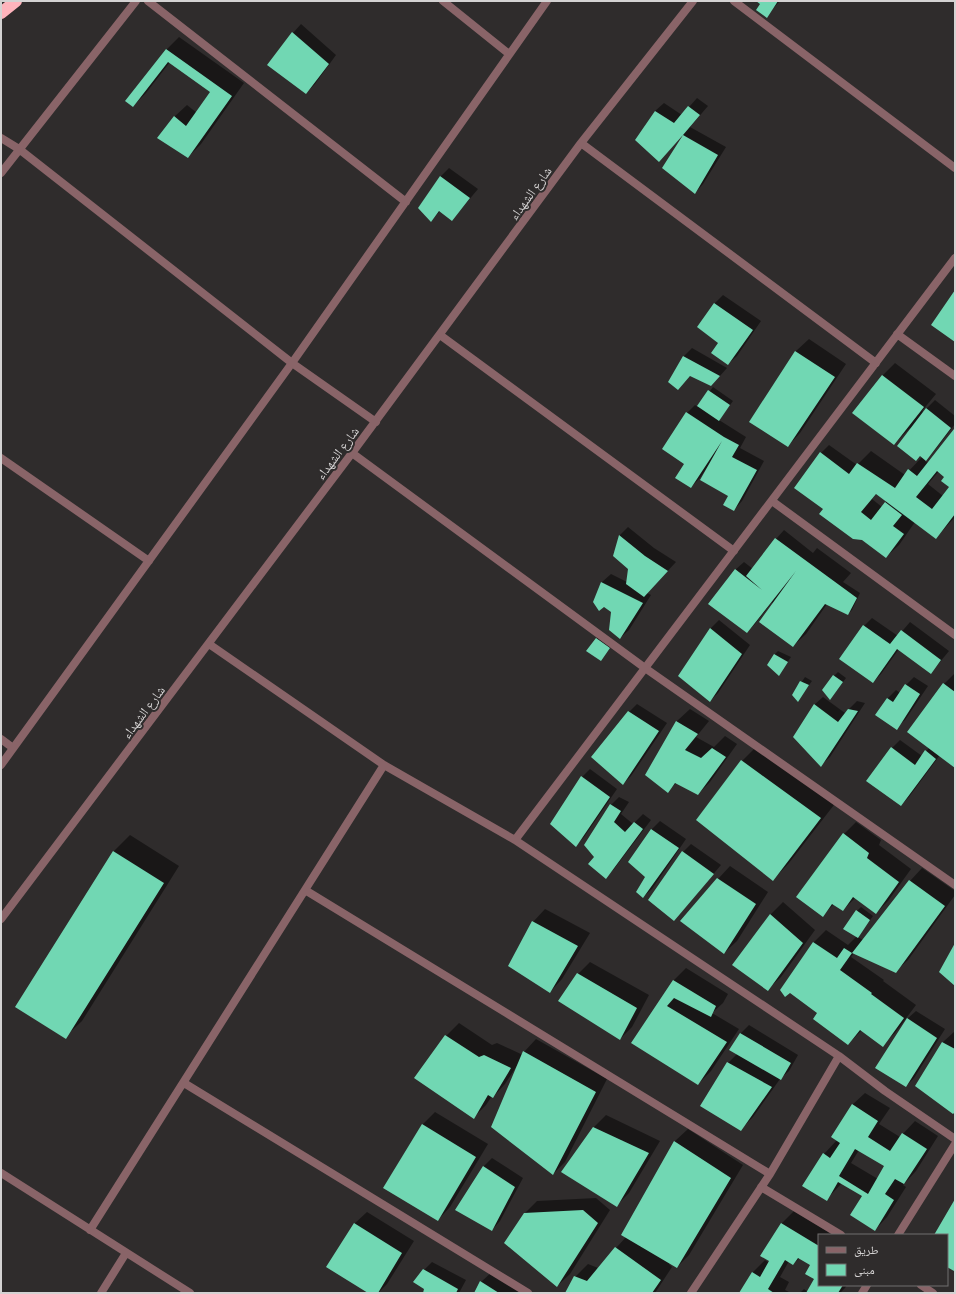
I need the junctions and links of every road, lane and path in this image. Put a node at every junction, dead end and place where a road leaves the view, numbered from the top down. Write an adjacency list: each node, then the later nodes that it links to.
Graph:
1 (16, 1): 8 (highway)
2 (136, 1): 12 (street)
3 (148, 1): 15 (street)
4 (442, 1): 9 (street)
5 (547, 1): 9 (street)
6 (693, 1): 11 (street, شارع الشهداء)
7 (734, 1): 13 (street)
8 (1, 12)
9 (509, 54): 15 (street)
10 (1, 138): 12 (street)
11 (581, 143): 18 (street, شارع الشهداء); 20 (street)
12 (19, 149): 14 (street); 19 (street)
13 (955, 168)
14 (1, 173)
15 (406, 202): 19 (street)
16 (955, 258): 17 (street)
17 (897, 334): 20 (street); 21 (street)
18 (440, 335): 22 (street, شارع الشهداء); 26 (street)
19 (292, 363): 22 (street); 27 (street)
20 (876, 363): 25 (street)
21 (955, 376)
22 (376, 422): 23 (street, شارع الشهداء)
23 (352, 454): 29 (street, شارع الشهداء); 30 (street)
24 (1, 458): 27 (street)
25 (772, 501): 26 (street); 28 (street)
26 (734, 551): 30 (street)
27 (149, 561): 32 (street)
28 (955, 635)
29 (209, 644): 34 (street); 38 (street, شارع الشهداء)
30 (645, 668): 35 (street); 36 (street)
31 (1, 739): 32 (street)
32 (13, 748): 33 (street)
33 (1, 765)
34 (384, 765): 35 (street); 37 (street)
35 (515, 840): 39 (street)
36 (955, 886)
37 (305, 890): 40 (street); 44 (street)
38 (1, 919)
39 (839, 1056): 41 (street); 44 (street)
40 (184, 1083): 46 (street); 53 (street)
41 (955, 1139)
42 (955, 1144): 48 (street)
43 (1, 1173): 46 (street)
44 (770, 1174): 45 (street)
45 (761, 1187): 47 (street); 54 (street)
46 (90, 1230): 49 (street)
47 (839, 1234)
48 (899, 1234)
49 (126, 1252): 51 (street); 52 (street)
50 (922, 1286): 55 (street)
51 (101, 1293)
52 (190, 1293)
53 (528, 1293)
54 (691, 1293)
55 (933, 1293)

